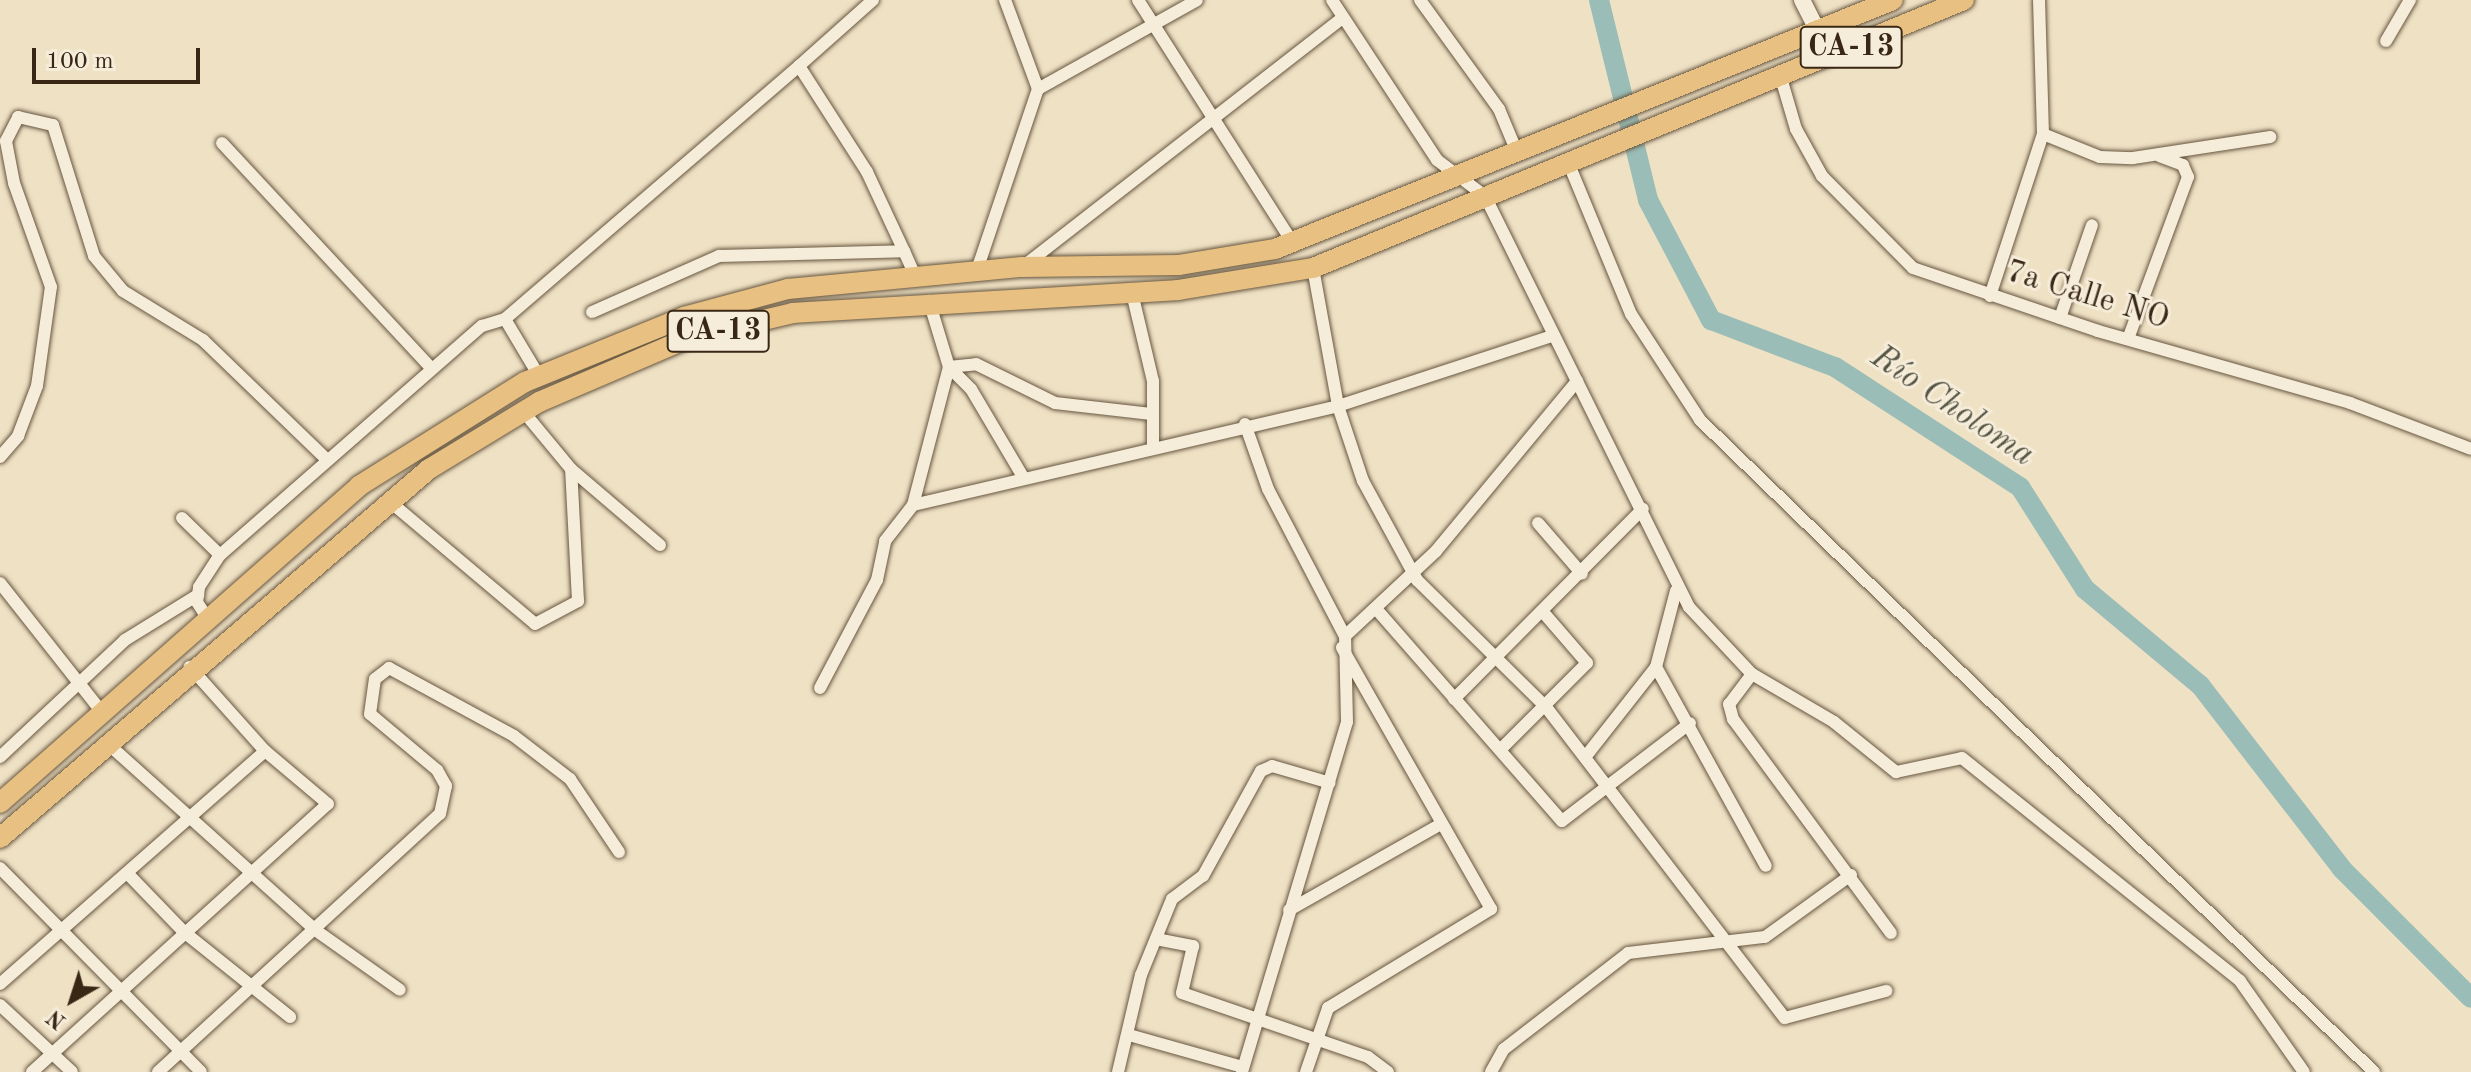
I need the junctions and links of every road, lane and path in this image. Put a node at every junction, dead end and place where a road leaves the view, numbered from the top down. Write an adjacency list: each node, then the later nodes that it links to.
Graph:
1 (873, 0): 16 (street)
2 (1005, 0): 18 (street)
3 (1138, 0): 13 (street)
4 (1197, 0): 13 (street)
5 (1332, 0): 12 (street)
6 (1420, 0): 23 (street)
7 (1802, 0): 14 (street)
8 (1893, 0): 14 (highway, CA-13)
9 (1964, 0): 17 (highway, CA-13)
10 (2039, 0): 20 (street)
11 (2410, 0): 15 (street)
12 (1343, 17): 19 (street); 26 (street)
13 (1156, 28): 18 (street); 19 (street)
14 (1817, 30): 23 (highway, CA-13)
15 (2386, 41)
16 (799, 66): 30 (street); 40 (street)
17 (1781, 78): 25 (highway, CA-13); 36 (street, 7a Calle NO)
18 (1038, 89): 33 (street)
19 (1216, 119): 29 (street); 31 (street)
20 (2043, 134): 24 (street); 36 (street)
21 (2270, 137): 24 (street)
22 (222, 143): 44 (street)
23 (1517, 152): 26 (highway, CA-13)
24 (2157, 155): 42 (street)
25 (1574, 160): 27 (highway, CA-13); 129 (street)
26 (1460, 177): 27 (street); 29 (highway, CA-13)
27 (1485, 196): 32 (highway, CA-13); 41 (street)
28 (2092, 225): 39 (street)
29 (1292, 242): 31 (highway, CA-13)
30 (904, 251): 34 (street); 38 (street)
31 (1022, 267): 33 (highway, CA-13)
32 (1313, 268): 35 (highway, CA-13); 47 (street)
33 (976, 273): 34 (highway, CA-13)
34 (915, 276): 45 (highway, CA-13)
35 (1132, 293): 37 (highway, CA-13); 49 (street)
36 (1990, 296): 39 (street, 7a Calle NO)
37 (929, 301): 43 (street); 48 (highway, CA-13)
38 (592, 312)
39 (2060, 318): 42 (street, 7a Calle NO)
40 (505, 319): 44 (street); 45 (street)
41 (1549, 337): 46 (street); 47 (street)
42 (2128, 339): 52 (street, 7a Calle NO)
43 (949, 367): 49 (street); 56 (street); 58 (street)
44 (431, 368): 54 (street)
45 (539, 376): 71 (highway, CA-13)
46 (1577, 381): 59 (street); 64 (street)
47 (1338, 406): 50 (street); 64 (street)
48 (523, 411): 55 (street); 57 (highway, CA-13)
49 (1151, 414): 51 (street)
50 (1245, 424): 51 (street); 72 (street)
51 (1153, 446): 56 (street)
52 (2471, 449)
53 (0, 457): 54 (street)
54 (324, 457): 63 (street)
55 (571, 469): 57 (street); 62 (street)
56 (1023, 477): 58 (street)
57 (388, 500): 74 (highway, CA-13)
58 (913, 505): 78 (street)
59 (1643, 509): 65 (street); 67 (street)
60 (182, 518): 63 (street)
61 (1538, 523): 65 (street)
62 (660, 545)
63 (220, 555): 68 (street)
64 (1414, 574): 69 (street); 73 (street)
65 (1582, 574): 70 (street)
66 (0, 583): 77 (street)
67 (1676, 591): 75 (street); 76 (street)
68 (198, 595): 71 (street); 77 (street)
69 (1378, 611): 72 (street); 79 (street)
70 (1543, 612): 73 (street); 80 (street)
71 (208, 619): 81 (highway, CA-13)
72 (1344, 642): 88 (street); 92 (street)
73 (1497, 655): 79 (street); 80 (street)
74 (190, 667): 83 (highway, CA-13); 85 (street)
75 (1656, 667): 82 (street); 86 (street)
76 (1752, 674): 99 (street); 128 (street)
77 (82, 687): 81 (street); 87 (street)
78 (820, 688)
79 (1454, 699): 84 (street)
80 (1546, 707): 84 (street); 86 (street)
81 (102, 712): 90 (highway, CA-13)
82 (1690, 723): 89 (street); 95 (street)
83 (107, 743): 91 (street); 93 (highway, CA-13)
84 (1500, 750): 89 (street)
85 (265, 751): 91 (street); 98 (street)
86 (1586, 756): 89 (street)
87 (0, 757)
88 (1330, 783): 100 (street); 105 (street)
89 (1609, 784): 106 (street)
90 (0, 803)
91 (188, 817): 97 (street); 98 (street)
92 (1441, 824): 100 (street); 116 (street)
93 (0, 838)
94 (619, 852): 101 (street)
95 (1766, 866)
96 (0, 868): 102 (street)
97 (127, 873): 102 (street); 103 (street)
98 (250, 875): 101 (street); 103 (street)
99 (1851, 875): 104 (street); 106 (street)
100 (1289, 910): 114 (street)
101 (314, 929): 108 (street); 110 (street)
102 (60, 932): 107 (street); 109 (street)
103 (184, 932): 108 (street); 109 (street)
104 (1891, 933)
105 (1156, 939): 114 (street); 115 (street)
106 (1729, 939): 111 (street); 127 (street)
107 (0, 984)
108 (251, 987): 113 (street); 117 (street)
109 (116, 988): 117 (street); 118 (street)
110 (400, 990)
111 (1886, 991)
112 (0, 1005): 118 (street)
113 (290, 1017)
114 (1254, 1018): 116 (street); 119 (street)
115 (1129, 1035): 119 (street); 124 (street)
116 (1318, 1039): 125 (street); 126 (street)
117 (181, 1053): 122 (street); 123 (street)
118 (50, 1054): 120 (street); 121 (street)
119 (1243, 1070)
120 (32, 1072)
121 (72, 1072)
122 (158, 1072)
123 (201, 1072)
124 (1118, 1072)
125 (1306, 1072)
126 (1388, 1072)
127 (1491, 1072)
128 (2304, 1072)
129 (2374, 1072)

